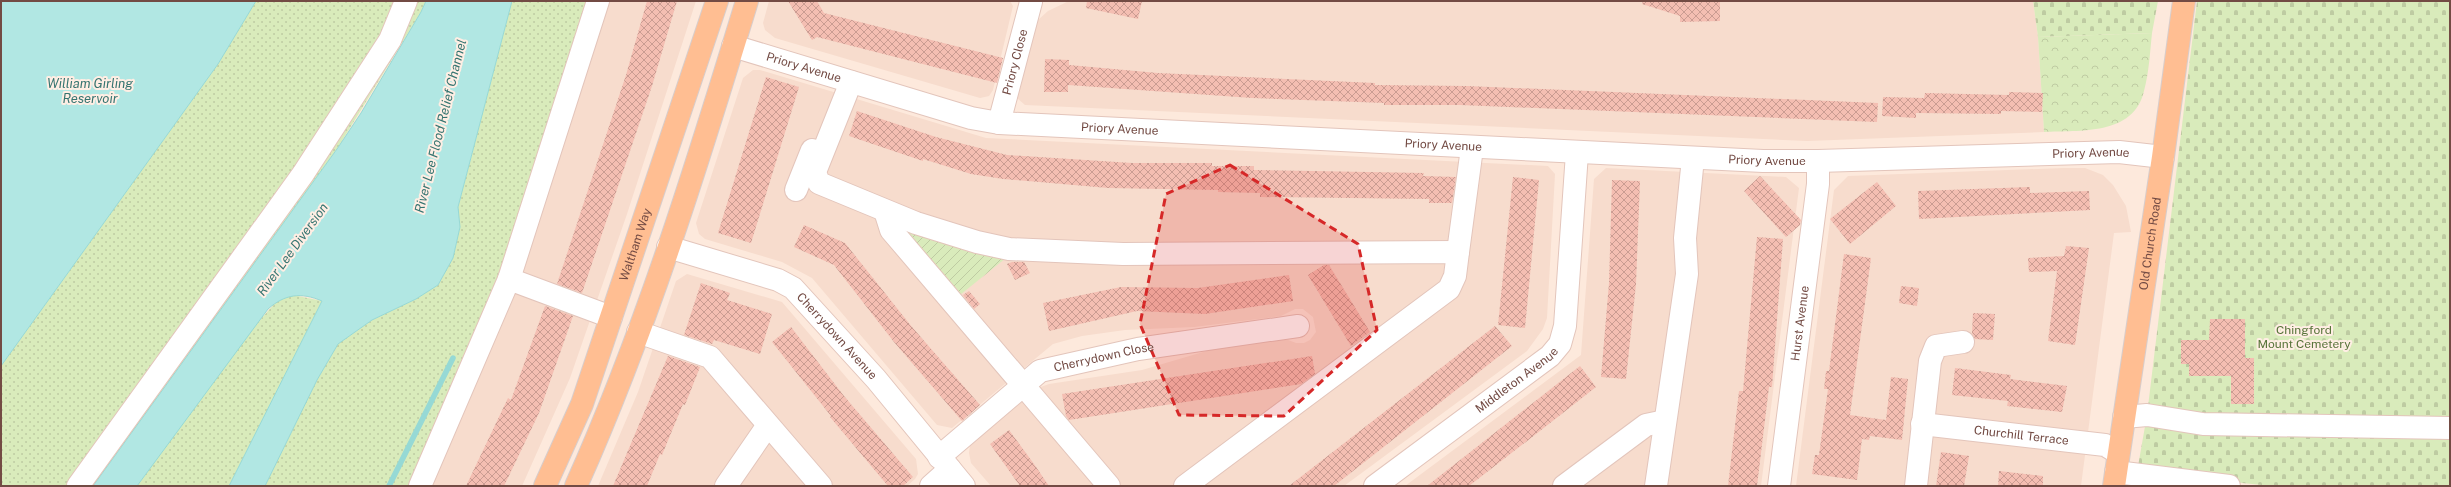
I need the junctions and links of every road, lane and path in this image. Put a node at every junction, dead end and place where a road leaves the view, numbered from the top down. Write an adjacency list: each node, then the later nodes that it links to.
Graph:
1 (406, 1): 38 (street)
2 (598, 1): 23 (street)
3 (717, 1): 9 (main road, Waltham Way)
4 (747, 1): 7 (main road)
5 (1031, 1): 11 (street, Priory Close)
6 (2184, 1): 14 (main road, Old Church Road)
7 (734, 46): 8 (street, Priory Avenue); 10 (main road)
8 (846, 80): 11 (street, Priory Avenue); 19 (street); 20 (street)
9 (687, 94): 10 (main road); 17 (main road, Waltham Way)
10 (717, 102): 18 (main road)
11 (1000, 123): 12 (street, Priory Avenue)
12 (1472, 148): 13 (street, Priory Avenue); 22 (street)
13 (1577, 153): 15 (street, Priory Avenue); 48 (street, Middleton Avenue)
14 (2163, 157): 16 (street, Priory Avenue); 31 (main road, Old Church Road)
15 (1693, 158): 16 (street, Priory Avenue); 32 (street)
16 (1818, 161): 51 (street, Hurst Avenue)
17 (659, 176): 18 (main road); 24 (main road, Waltham Way)
18 (689, 185): 21 (main road)
19 (796, 190)
20 (885, 211): 22 (street); 30 (street)
21 (668, 247): 25 (main road); 36 (street, Cherrydown Avenue)
22 (1458, 252): 47 (street)
23 (509, 279): 26 (street); 39 (street)
24 (623, 285): 25 (main road); 26 (main road, Waltham Way)
25 (652, 294): 28 (main road)
26 (611, 317): 40 (main road, Waltham Way)
27 (1298, 326): 30 (street, Cherrydown Close)
28 (638, 332): 34 (street); 41 (main road)
29 (1963, 342): 33 (street)
30 (1022, 385): 36 (street, Cherrydown Close); 46 (street)
31 (2124, 417): 35 (street); 37 (main road, Old Church Road)
32 (1665, 421): 49 (street); 50 (street)
33 (1922, 424): 37 (street, Churchill Terrace); 52 (street)
34 (768, 425): 42 (street); 43 (street)
35 (2450, 428)
36 (944, 463): 44 (street, Cherrydown Close); 45 (street, Cherrydown Avenue)
37 (2116, 470): 53 (street, Churchill Terrace)
38 (78, 486)
39 (420, 486)
40 (545, 486)
41 (576, 486)
42 (726, 486)
43 (821, 486)
44 (931, 486)
45 (964, 486)
46 (1109, 486)
47 (1185, 486)
48 (1375, 486)
49 (1564, 486)
50 (1656, 486)
51 (1779, 486)
52 (1916, 486)
53 (2229, 486)

